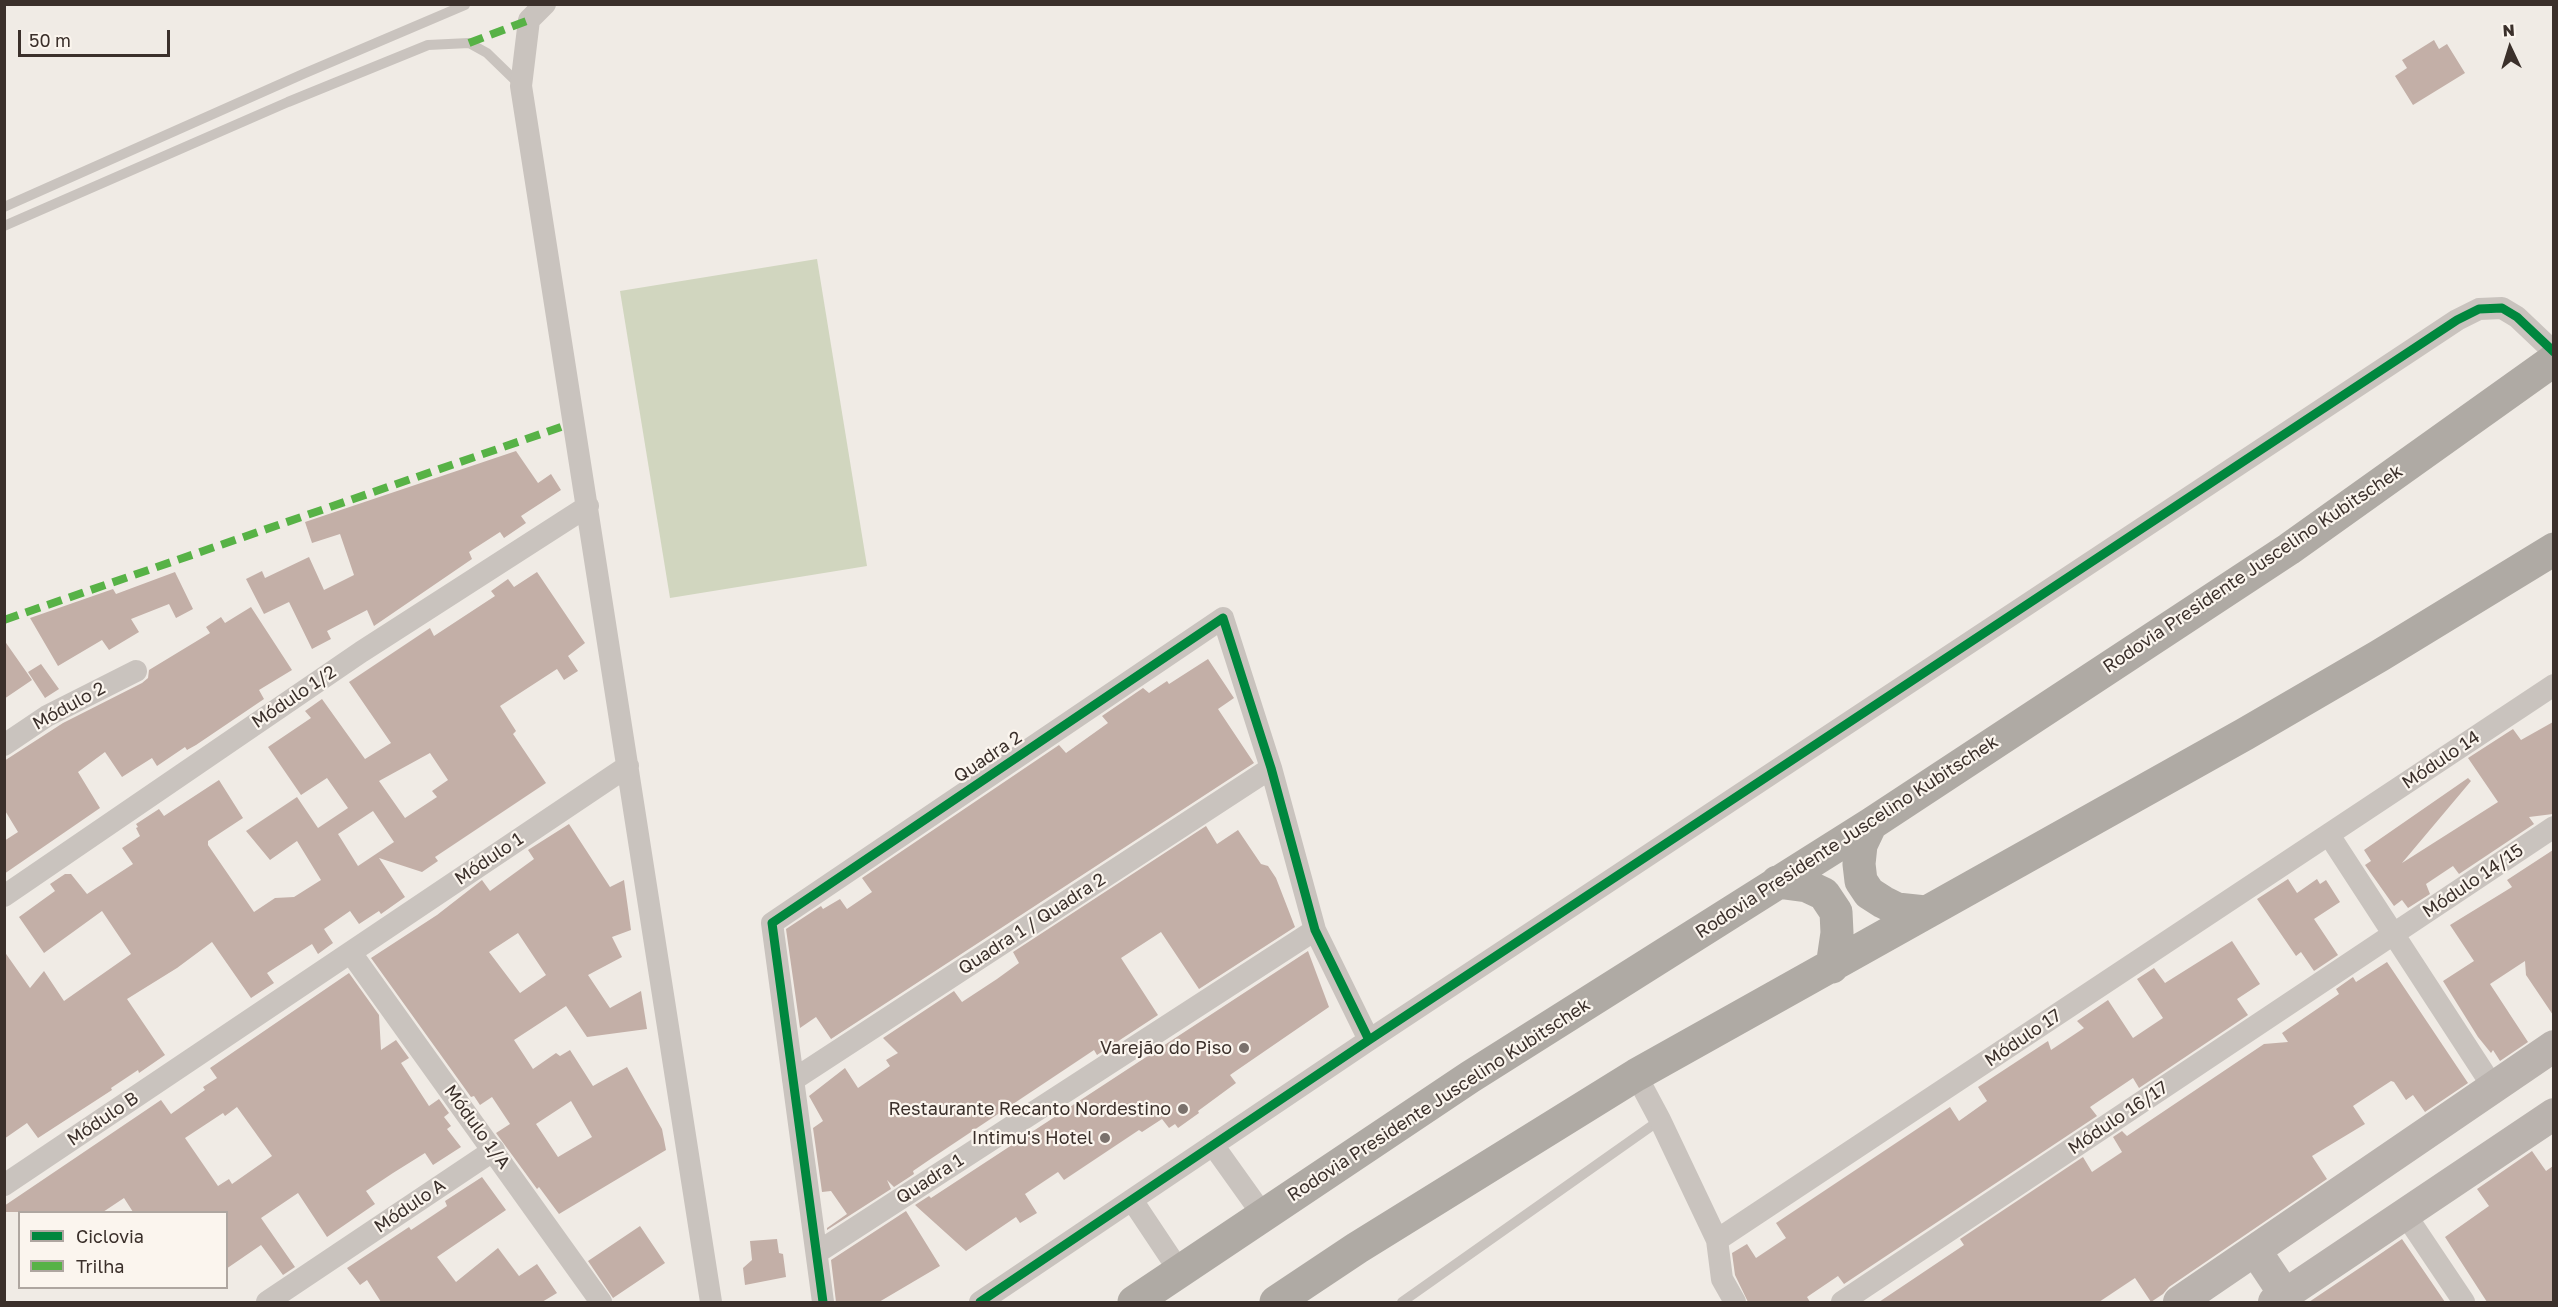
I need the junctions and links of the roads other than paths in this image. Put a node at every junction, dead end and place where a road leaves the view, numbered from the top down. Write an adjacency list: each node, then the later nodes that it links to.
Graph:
1 (545, 4): 3 (street)
2 (465, 5): 4 (lane)
3 (521, 86): 5 (lane); 8 (street)
4 (4, 207)
5 (4, 226)
6 (2553, 352): 25 (street)
7 (2553, 360): 15 (highway, Rodovia Presidente Juscelino Kubitschek)
8 (588, 506): 13 (street); 19 (street, Módulo 1/2)
9 (2553, 549): 20 (highway)
10 (136, 671): 12 (street, Módulo 2)
11 (2553, 685): 17 (street, Módulo 14)
12 (4, 745)
13 (628, 766): 23 (street, Módulo 1); 43 (street)
14 (1271, 768): 21 (street); 28 (street, Quadra 1 / Quadra 2); 28 (street, Quadra 2)
15 (1871, 824): 18 (highway, Rodovia Presidente Juscelino Kubitschek); 20 (highway)
16 (2553, 827): 22 (street, Módulo 14/15)
17 (2329, 835): 22 (street); 38 (street, Módulo 17)
18 (1777, 882): 24 (highway); 37 (highway, Rodovia Presidente Juscelino Kubitschek)
19 (4, 896)
20 (1925, 912): 24 (highway)
21 (1315, 930): 25 (street); 40 (street, Quadra 1)
22 (2394, 934): 29 (street); 52 (street, Módulo 16/17)
23 (351, 953): 33 (street, Módulo 1/A); 34 (street, Módulo B)
24 (1832, 967): 27 (highway)
25 (1369, 1040): 32 (street)
26 (2553, 1046): 29 (street)
27 (1636, 1075): 31 (street); 49 (highway)
28 (793, 1080): 40 (street)
29 (2493, 1087): 39 (street)
30 (2553, 1114): 36 (street)
31 (1660, 1120): 38 (street); 50 (lane)
32 (1213, 1145): 35 (street); 37 (street)
33 (494, 1150): 44 (street, Módulo A); 45 (street, Módulo 1/A)
34 (7, 1179)
35 (1132, 1200): 41 (street); 47 (street)
36 (2405, 1214): 42 (street); 54 (street)
37 (1263, 1215): 41 (highway, Rodovia Presidente Juscelino Kubitschek)
38 (1717, 1240): 51 (street)
39 (2255, 1250): 42 (street); 53 (street)
40 (818, 1252): 46 (street)
41 (1180, 1272): 48 (highway, Rodovia Presidente Juscelino Kubitschek)
42 (2280, 1299)
43 (709, 1301)
44 (267, 1302)
45 (601, 1302)
46 (823, 1302)
47 (980, 1302)
48 (1134, 1302)
49 (1276, 1302)
50 (1402, 1302)
51 (1735, 1302)
52 (1842, 1302)
53 (2179, 1302)
54 (2464, 1302)

